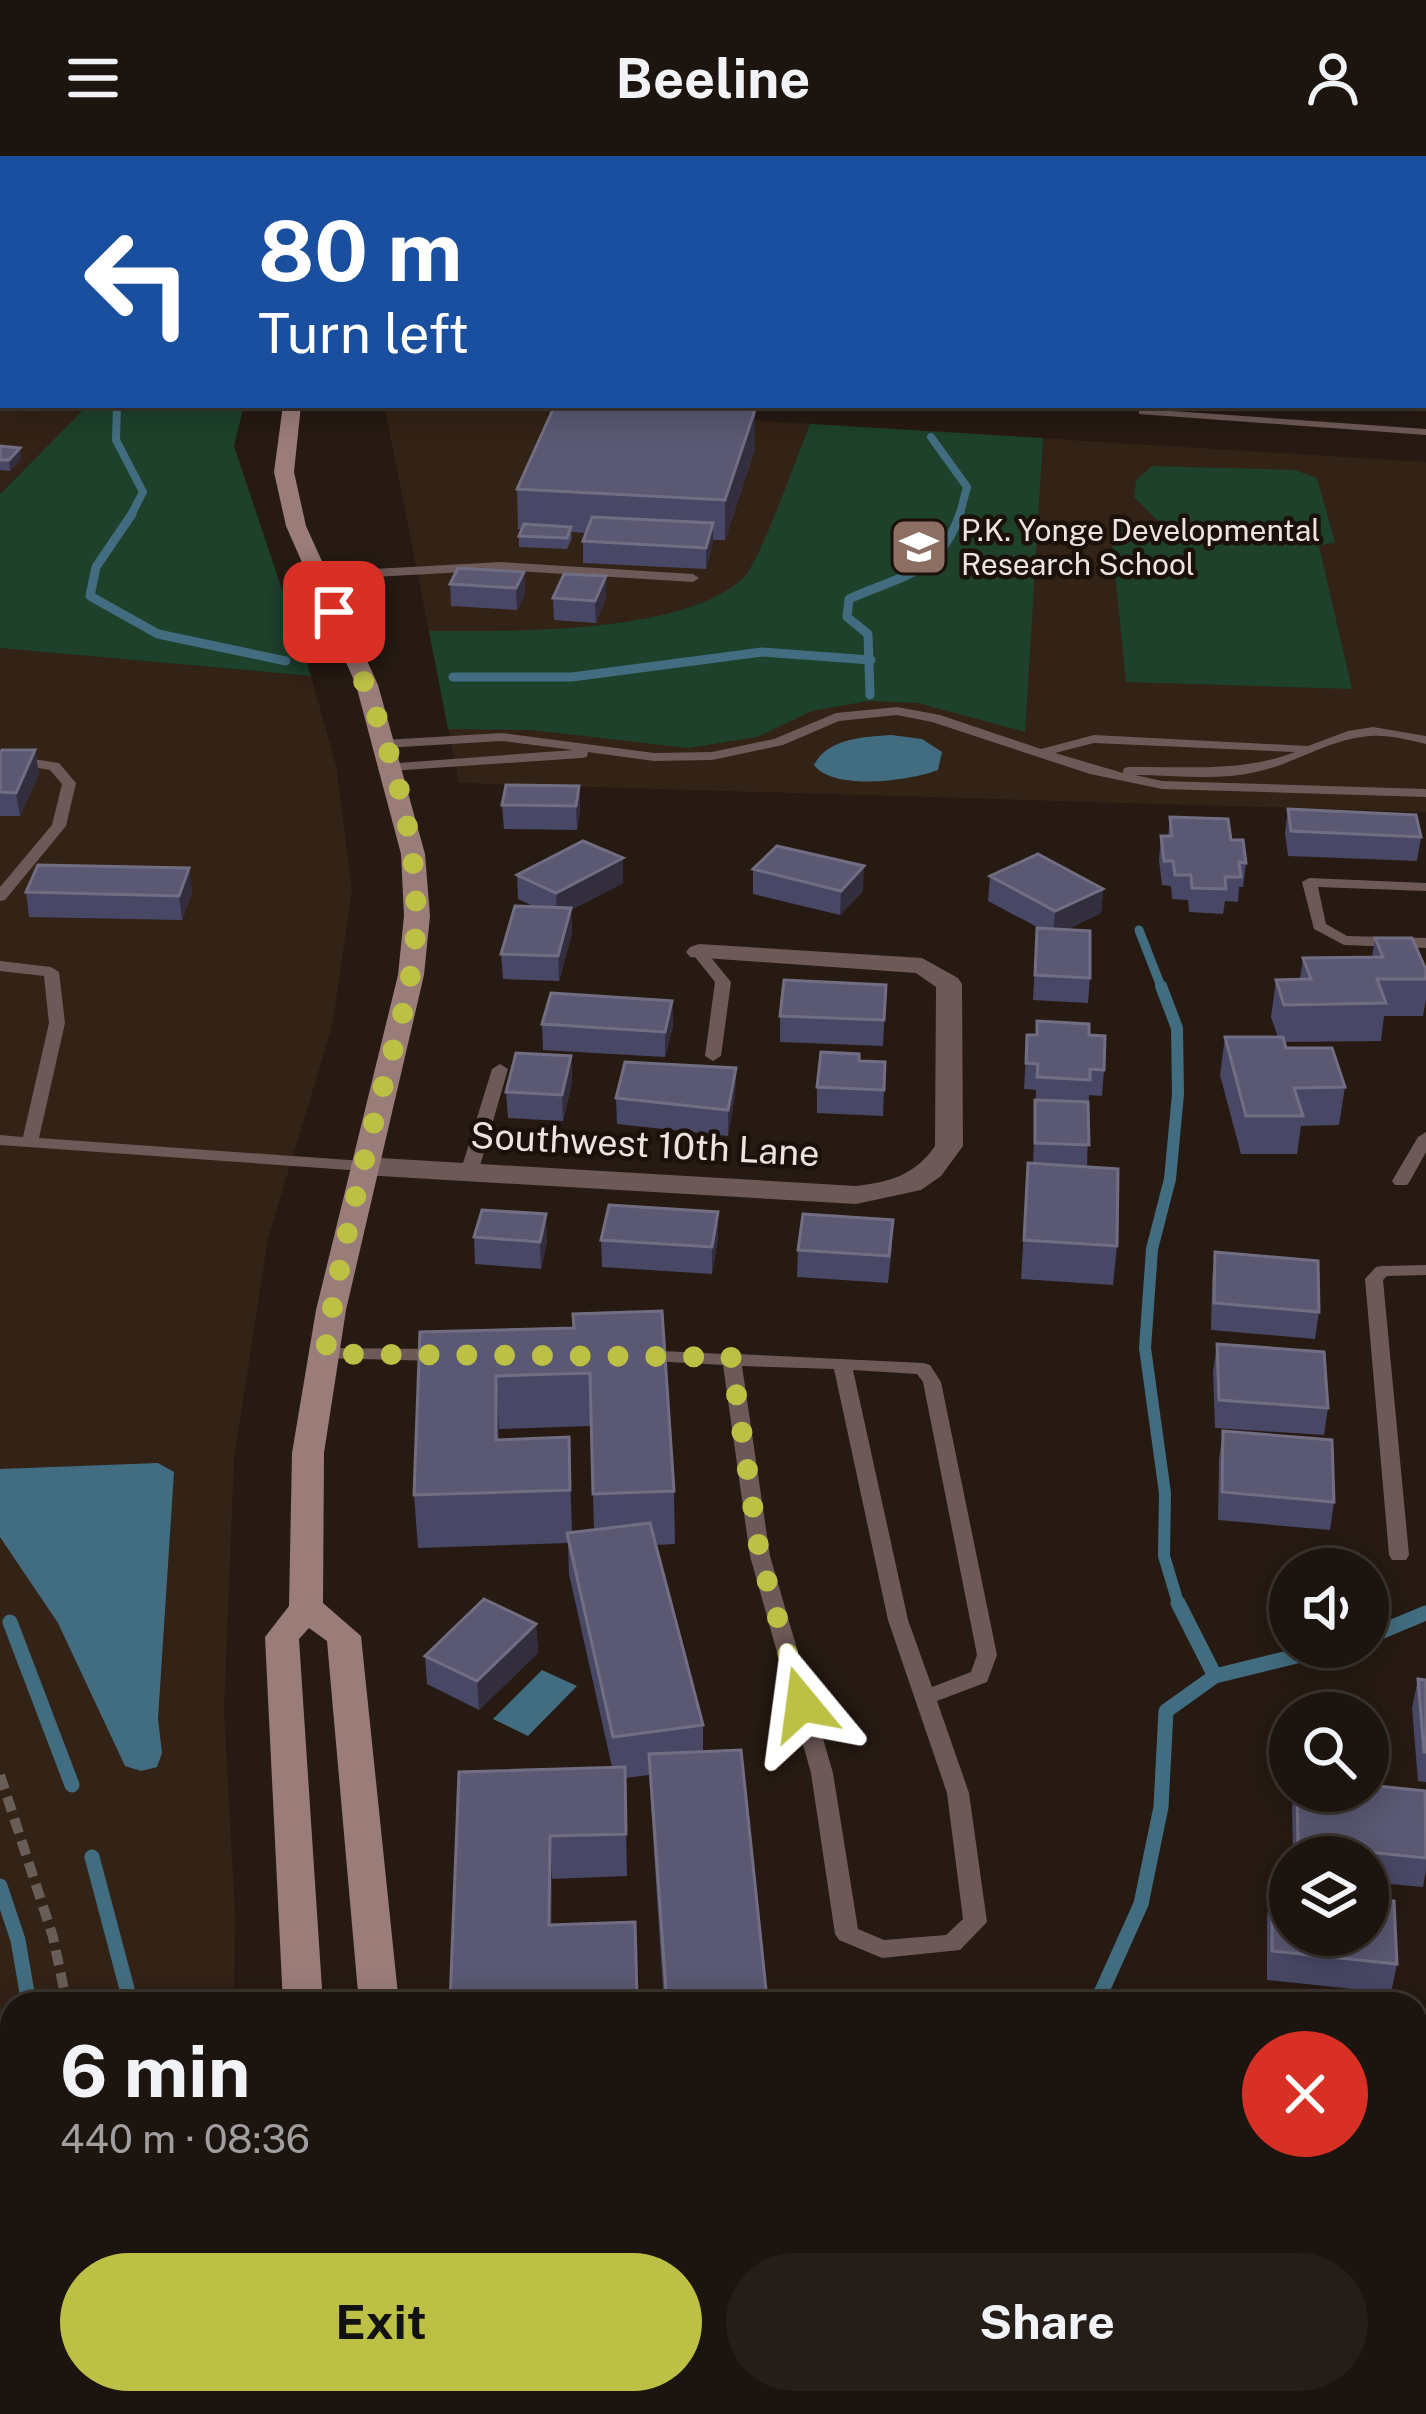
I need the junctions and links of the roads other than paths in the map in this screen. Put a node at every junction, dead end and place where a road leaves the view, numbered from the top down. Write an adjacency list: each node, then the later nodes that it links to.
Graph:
1 (292, 408): 4 (street)
2 (1143, 412): 3 (lane)
3 (1426, 433)
4 (319, 576): 5 (lane); 10 (street)
5 (693, 578)
6 (1426, 740): 7 (lane)
7 (1309, 749): 9 (lane); 12 (lane)
8 (611, 753): 9 (lane); 10 (lane); 10 (lane)
9 (1040, 753): 12 (lane)
10 (387, 755): 24 (street)
11 (0, 758): 15 (lane)
12 (1095, 771): 13 (lane)
13 (1426, 793)
14 (1426, 886): 16 (lane)
15 (0, 897)
16 (1426, 943)
17 (699, 952): 19 (lane); 25 (street, Southwest 10th Lane)
18 (0, 966): 23 (lane)
19 (713, 1056)
20 (500, 1069): 25 (lane)
21 (1426, 1136): 26 (lane)
22 (0, 1140): 23 (lane)
23 (30, 1142): 24 (lane)
24 (363, 1166): 25 (street, Southwest 10th Lane); 28 (street)
25 (469, 1173)
26 (1402, 1181)
27 (1426, 1270): 33 (lane)
28 (325, 1354): 29 (lane); 34 (street)
29 (458, 1355)
30 (617, 1356): 31 (lane)
31 (731, 1357): 32 (lane); 35 (lane)
32 (842, 1364): 35 (lane); 35 (lane)
33 (1399, 1555)
34 (306, 1608): 36 (street); 37 (street)
35 (925, 1697)
36 (302, 1992)
37 (378, 1992)

